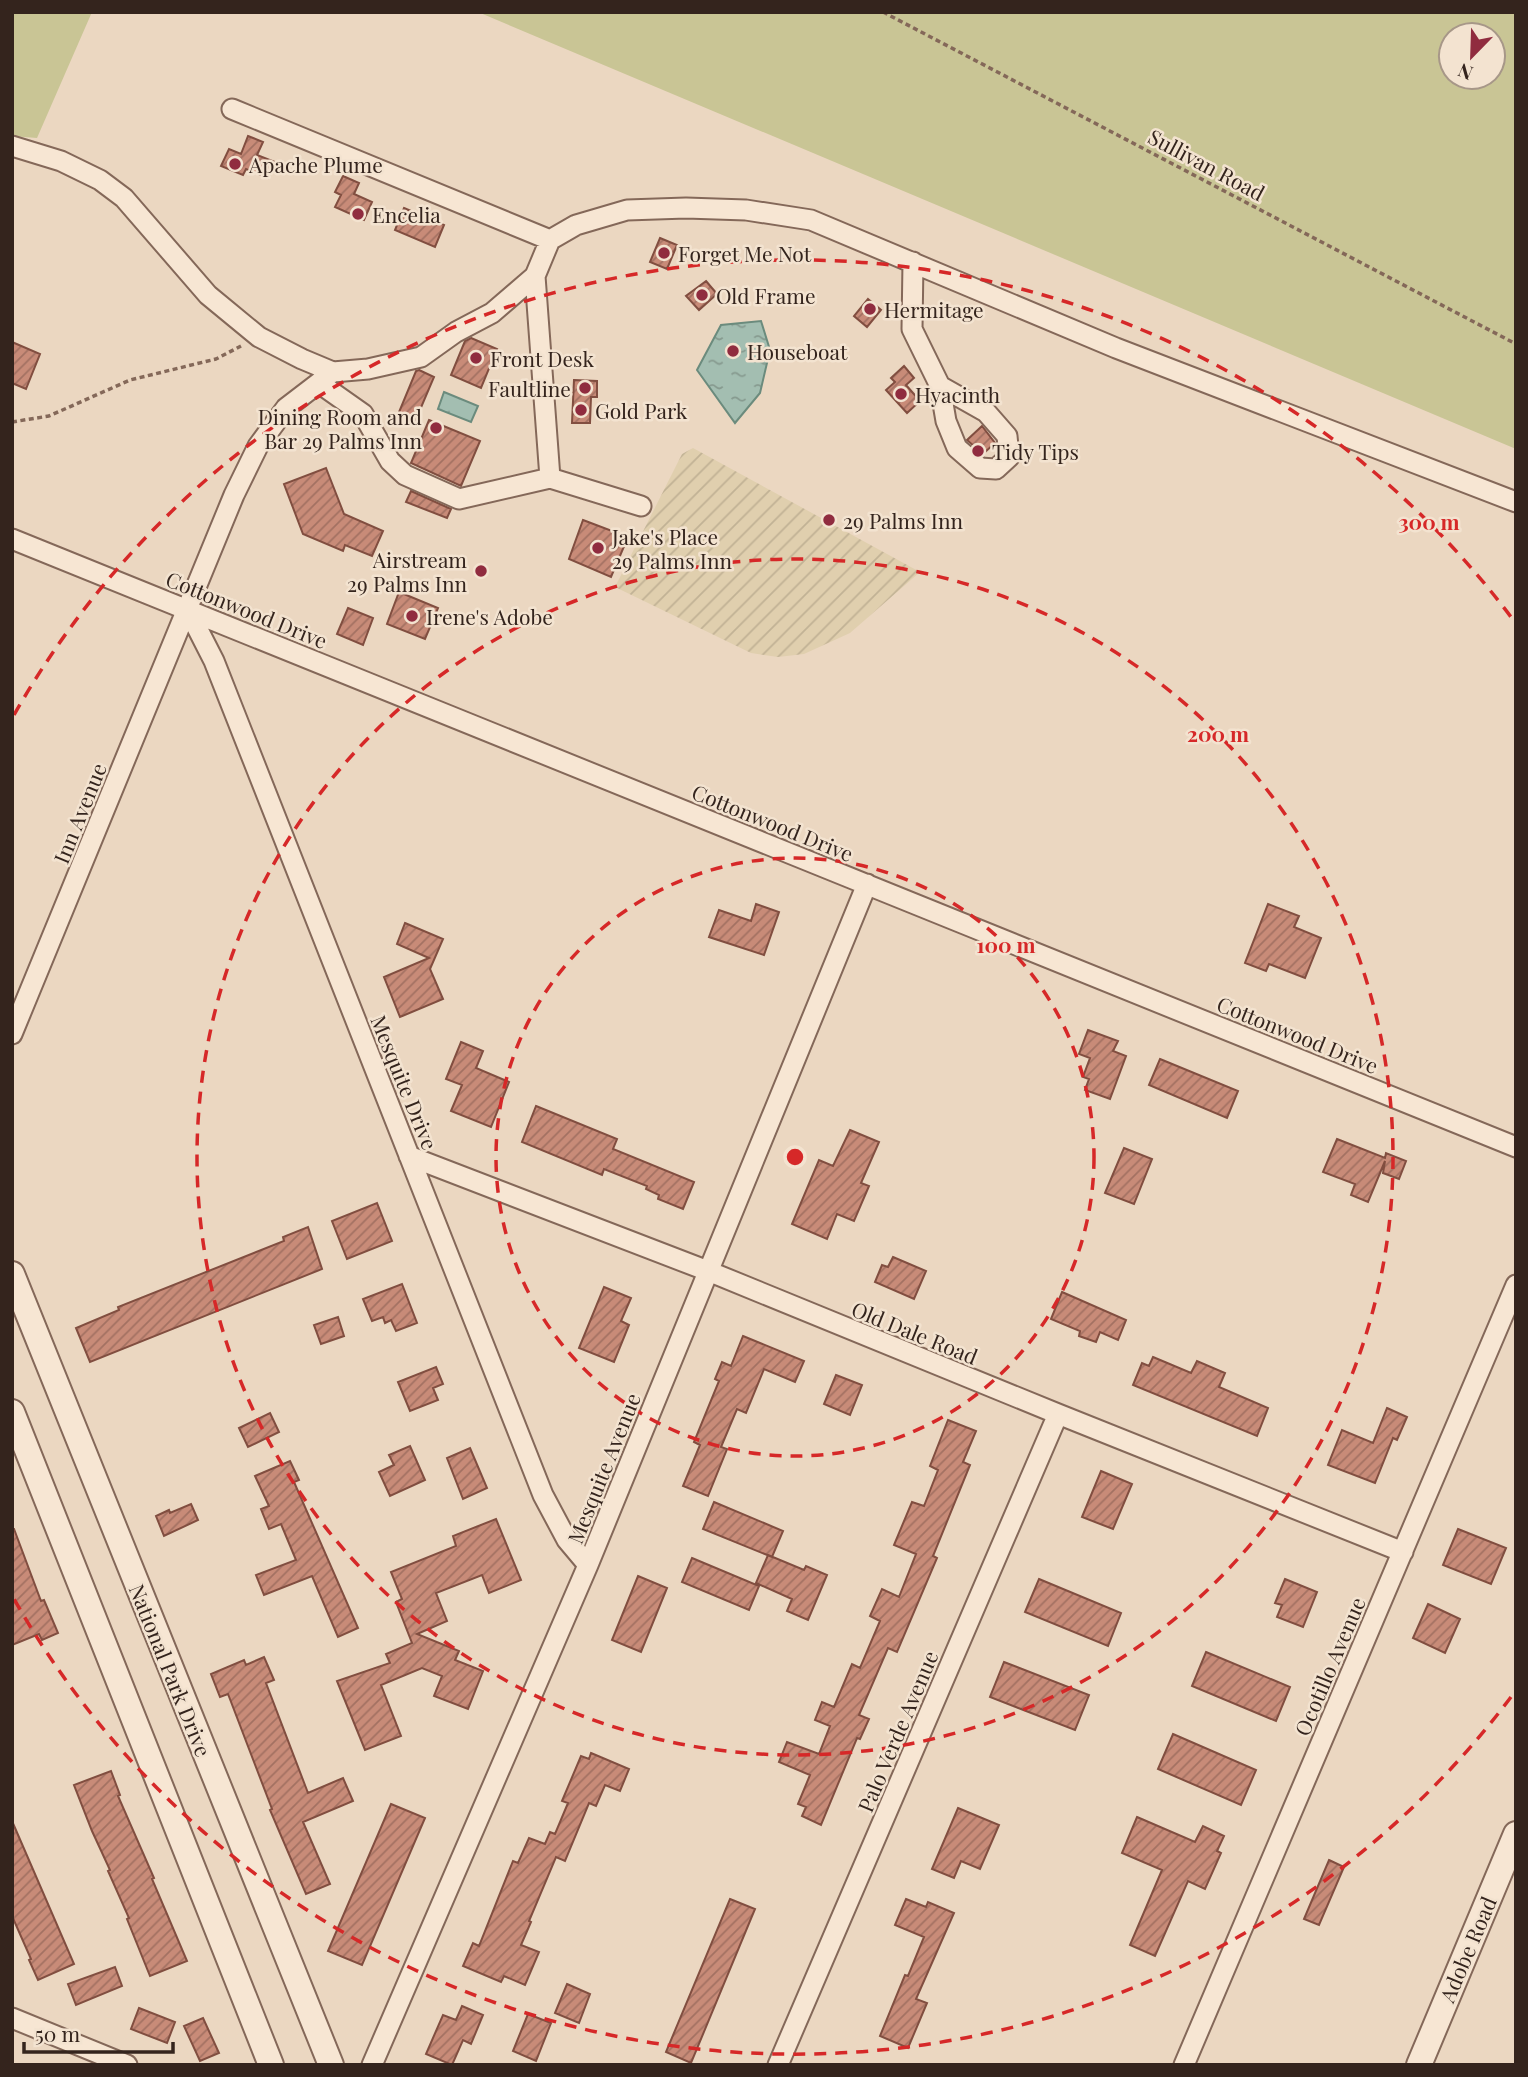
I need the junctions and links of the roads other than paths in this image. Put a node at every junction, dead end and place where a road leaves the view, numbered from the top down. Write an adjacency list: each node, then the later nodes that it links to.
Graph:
1 (232, 109): 3 (street)
2 (12, 146): 6 (street)
3 (550, 240): 4 (street); 5 (street)
4 (913, 262): 7 (street); 9 (street)
5 (536, 276): 6 (street); 8 (street)
6 (326, 377): 8 (street); 12 (street, Inn Avenue)
7 (940, 386)
8 (550, 478): 10 (street)
9 (1516, 502)
10 (641, 506)
11 (12, 539): 12 (street, Cottonwood Drive)
12 (188, 610): 13 (street, Cottonwood Drive); 14 (street, Inn Avenue); 16 (street, Mesquite Drive)
13 (867, 884): 15 (street, Cottonwood Drive); 17 (street, Mesquite Avenue)
14 (12, 1034)
15 (1516, 1147)
16 (410, 1156): 17 (street, Old Dale Road); 23 (street, Mesquite Drive)
17 (708, 1271): 21 (street, Old Dale Road); 23 (street, Mesquite Avenue)
18 (12, 1275): 28 (street, National Park Drive)
19 (1516, 1285): 22 (street, Ocotillo Avenue)
20 (12, 1412): 27 (street)
21 (1058, 1414): 22 (street, Old Dale Road); 30 (street, Palo Verde Avenue)
22 (1403, 1552): 31 (street, Ocotillo Avenue)
23 (588, 1565): 29 (street, Mesquite Avenue)
24 (1516, 1834): 32 (street, Adobe Road)
25 (12, 2018): 26 (street)
26 (127, 2065)
27 (271, 2065)
28 (331, 2065)
29 (372, 2065)
30 (778, 2065)
31 (1184, 2065)
32 (1419, 2065)

